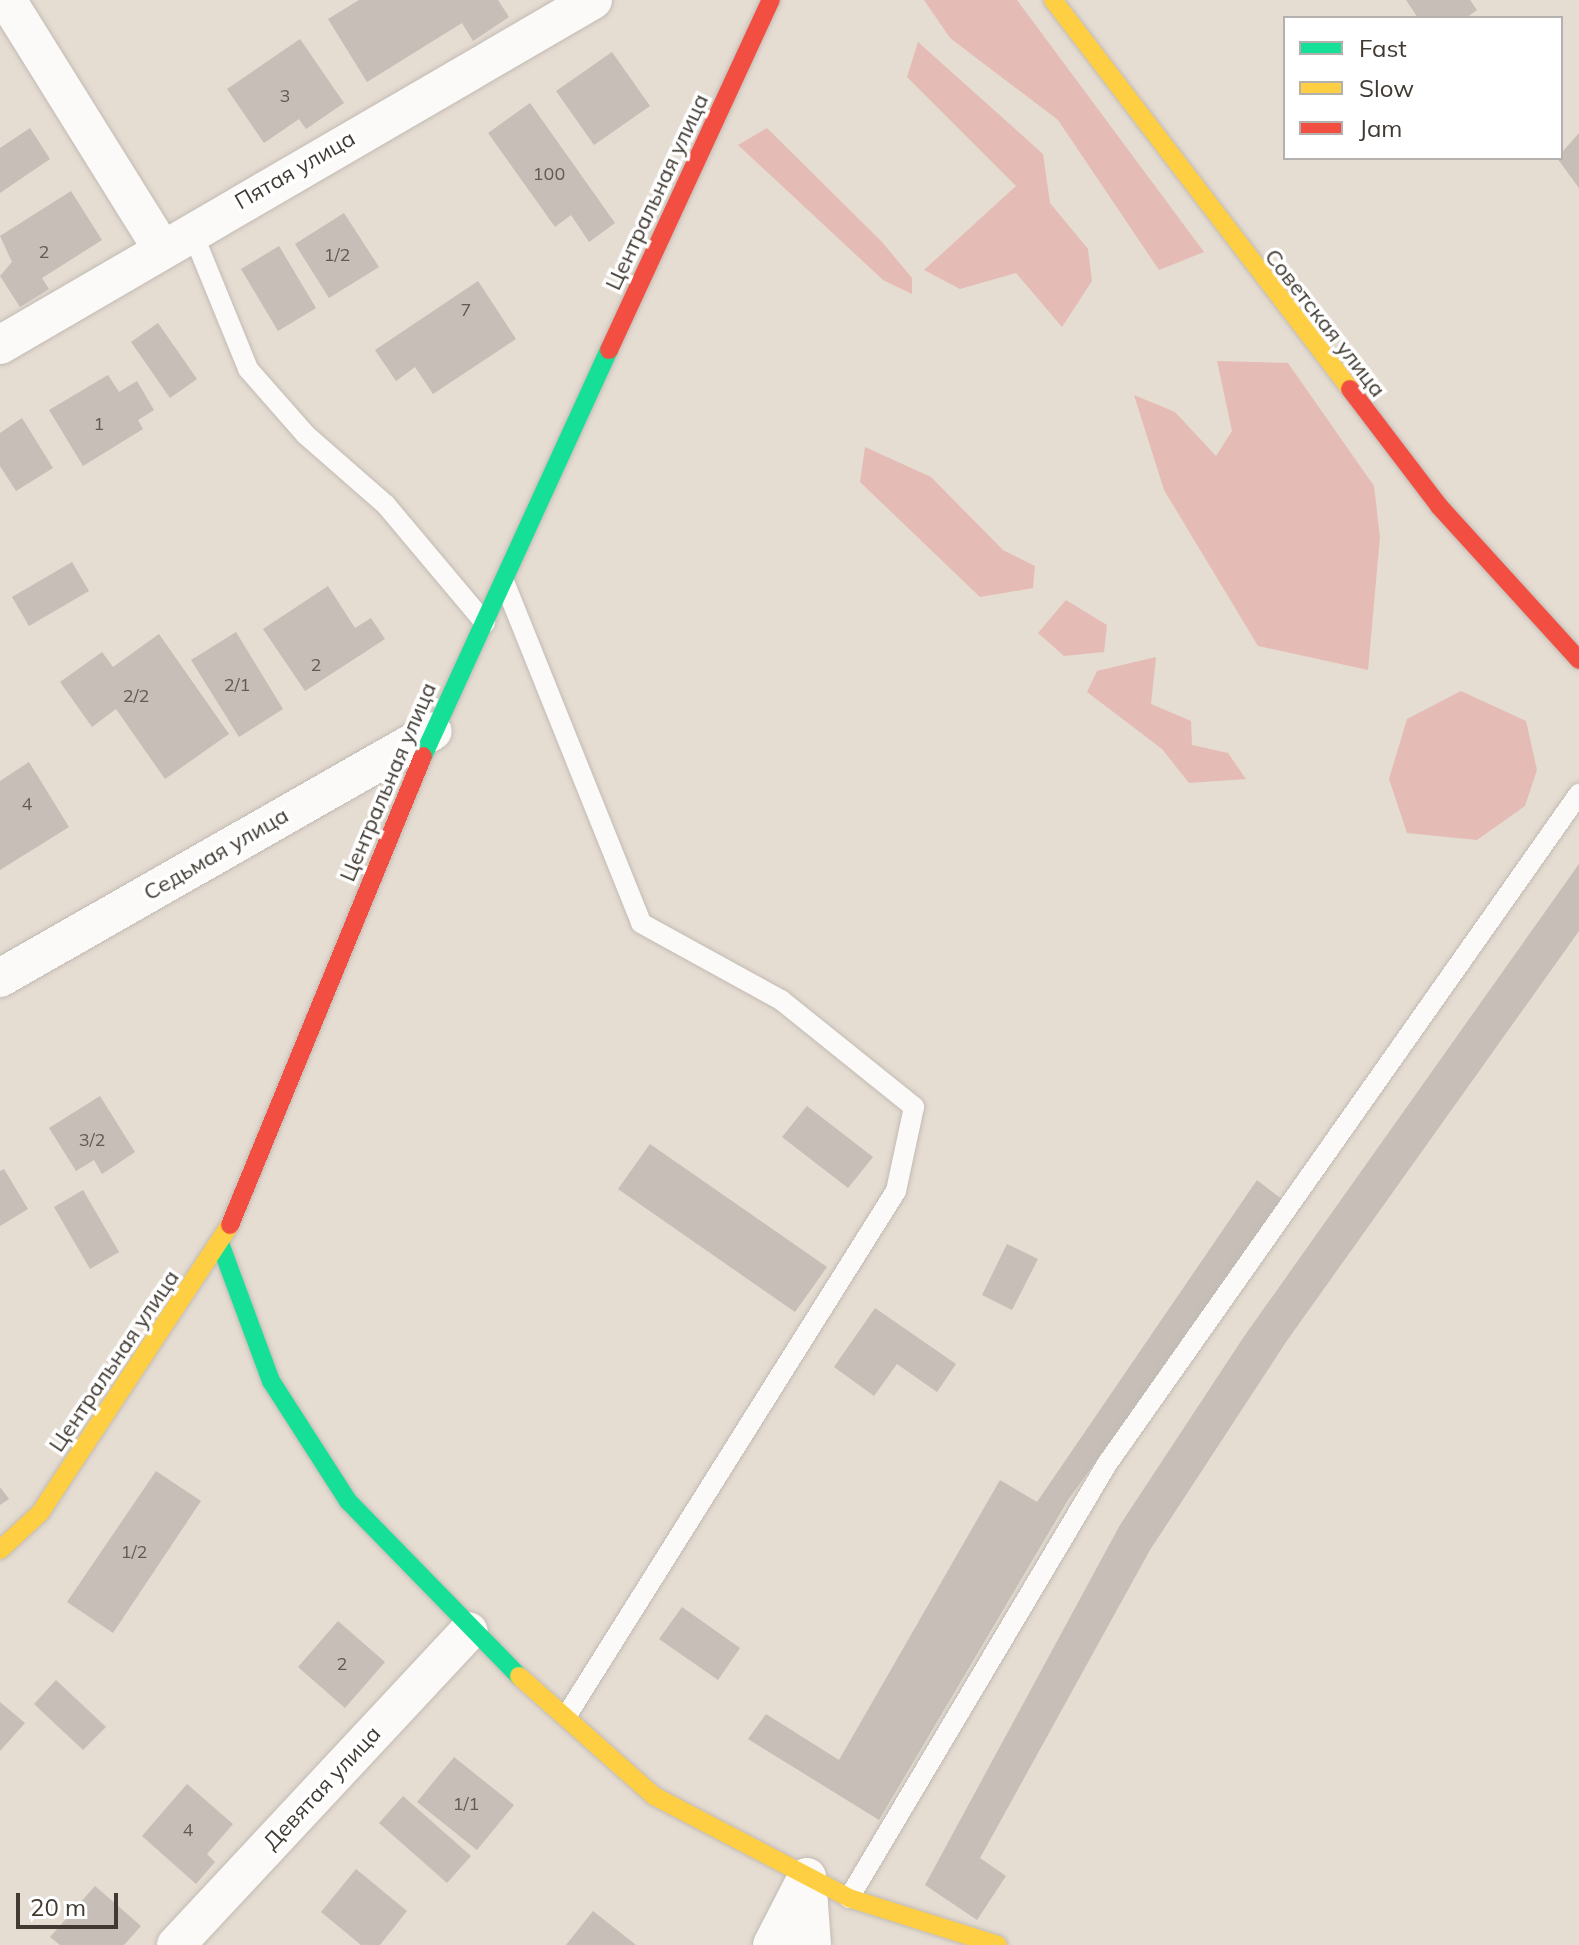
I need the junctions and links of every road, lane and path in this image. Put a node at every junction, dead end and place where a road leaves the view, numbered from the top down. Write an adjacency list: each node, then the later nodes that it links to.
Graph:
1 (7, 0): 5 (street)
2 (593, 0): 5 (street, Пятая улица)
3 (771, 0): 7 (street, Центральная улица)
4 (1053, 0): 9 (street, Советская улица)
5 (176, 238): 6 (street, Пятая улица); 8 (lane)
6 (0, 345)
7 (505, 583): 8 (street, Центральная улица); 16 (lane)
8 (485, 623): 10 (street, Центральная улица)
9 (1579, 660)
10 (433, 731): 12 (street, Седьмая улица); 13 (street, Центральная улица)
11 (1579, 794): 18 (lane)
12 (0, 978)
13 (221, 1246): 14 (street, Центральная улица); 15 (street)
14 (0, 1550)
15 (469, 1631): 16 (street); 20 (street, Девятая улица)
16 (567, 1715): 17 (street)
17 (807, 1877): 18 (street); 21 (street); 22 (street)
18 (849, 1898): 19 (street)
19 (929, 1922): 23 (lane); 24 (street)
20 (176, 1945)
21 (772, 1945)
22 (812, 1945)
23 (938, 1945)
24 (998, 1945)

